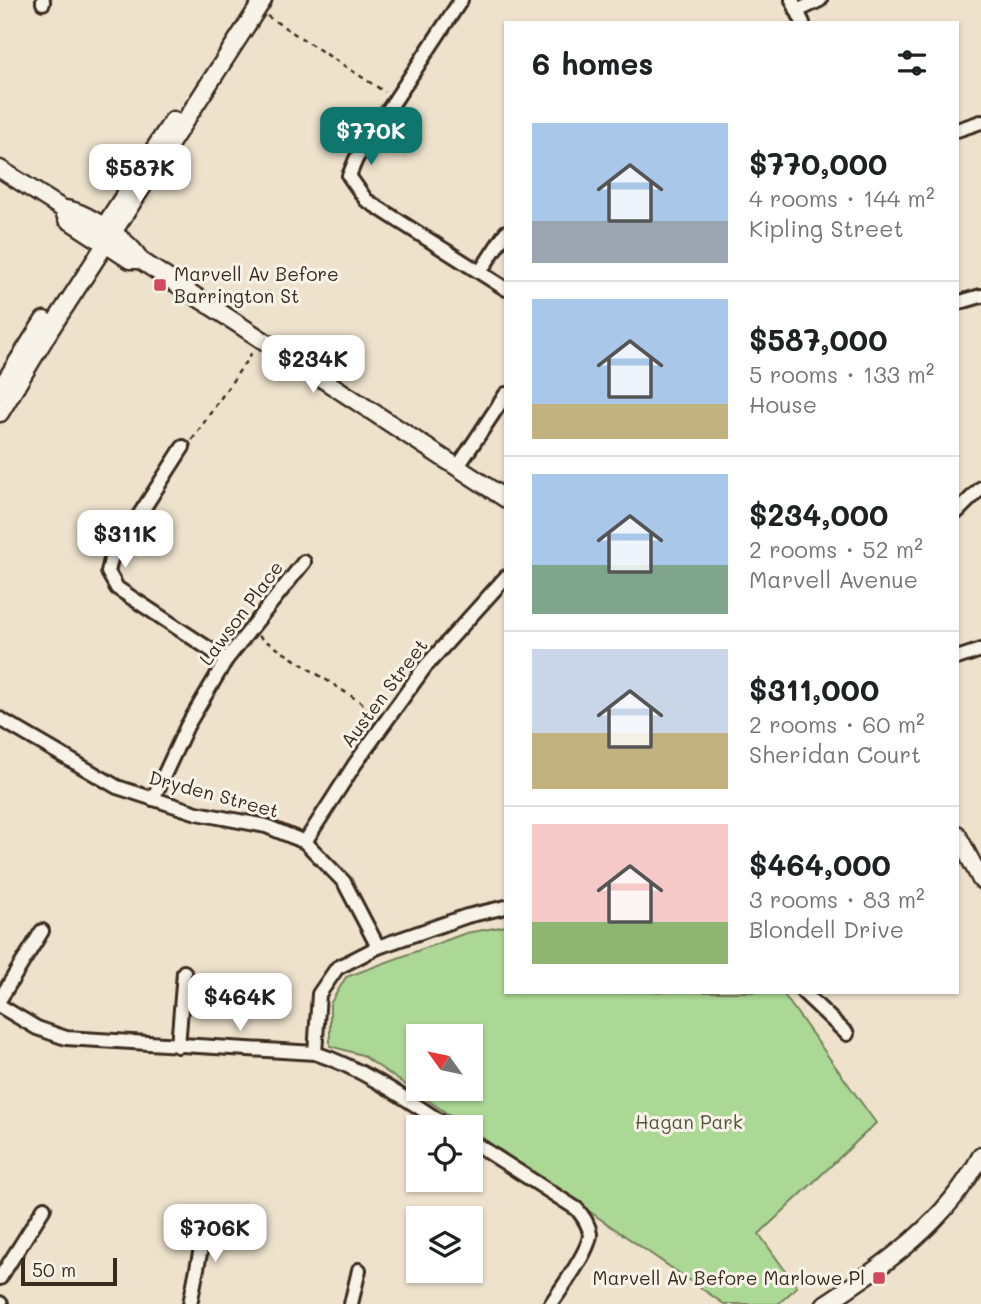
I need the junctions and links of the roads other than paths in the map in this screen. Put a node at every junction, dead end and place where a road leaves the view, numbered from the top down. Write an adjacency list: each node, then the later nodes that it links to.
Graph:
1 (250, 0): 10 (street)
2 (461, 0): 11 (street)
3 (820, 0): 5 (street)
4 (262, 6): 10 (street)
5 (797, 11)
6 (981, 122): 7 (street)
7 (959, 129)
8 (0, 169): 10 (street)
9 (504, 235): 11 (street)
10 (104, 236): 15 (street); 17 (street); 19 (street)
11 (480, 272): 12 (street)
12 (504, 288)
13 (981, 296): 14 (street)
14 (959, 302)
15 (0, 389)
16 (504, 397): 19 (street)
17 (0, 413)
18 (183, 447): 27 (street)
19 (457, 468): 21 (street)
20 (981, 488): 22 (street)
21 (504, 498)
22 (959, 510)
23 (304, 562): 27 (street, Lawson Place)
24 (504, 579): 31 (street, Austen Street)
25 (981, 650): 26 (street)
26 (959, 657)
27 (226, 660): 29 (street, Lawson Place)
28 (0, 719): 29 (street, Dryden Street)
29 (153, 799): 31 (street, Dryden Street)
30 (959, 838): 32 (street)
31 (305, 842): 35 (street, Dryden Street)
32 (981, 880)
33 (504, 907): 35 (street)
34 (41, 931): 38 (street)
35 (378, 947): 42 (street)
36 (184, 972): 41 (street)
37 (805, 994): 40 (street)
38 (0, 999)
39 (0, 1006): 41 (street)
40 (847, 1034)
41 (178, 1046): 42 (street)
42 (315, 1053): 43 (street)
43 (430, 1115)
44 (483, 1149): 52 (street)
45 (981, 1156): 53 (street)
46 (44, 1208): 49 (street)
47 (207, 1218): 50 (street)
48 (359, 1270): 51 (street)
49 (0, 1278)
50 (190, 1304)
51 (351, 1304)
52 (551, 1304)
53 (825, 1304)

